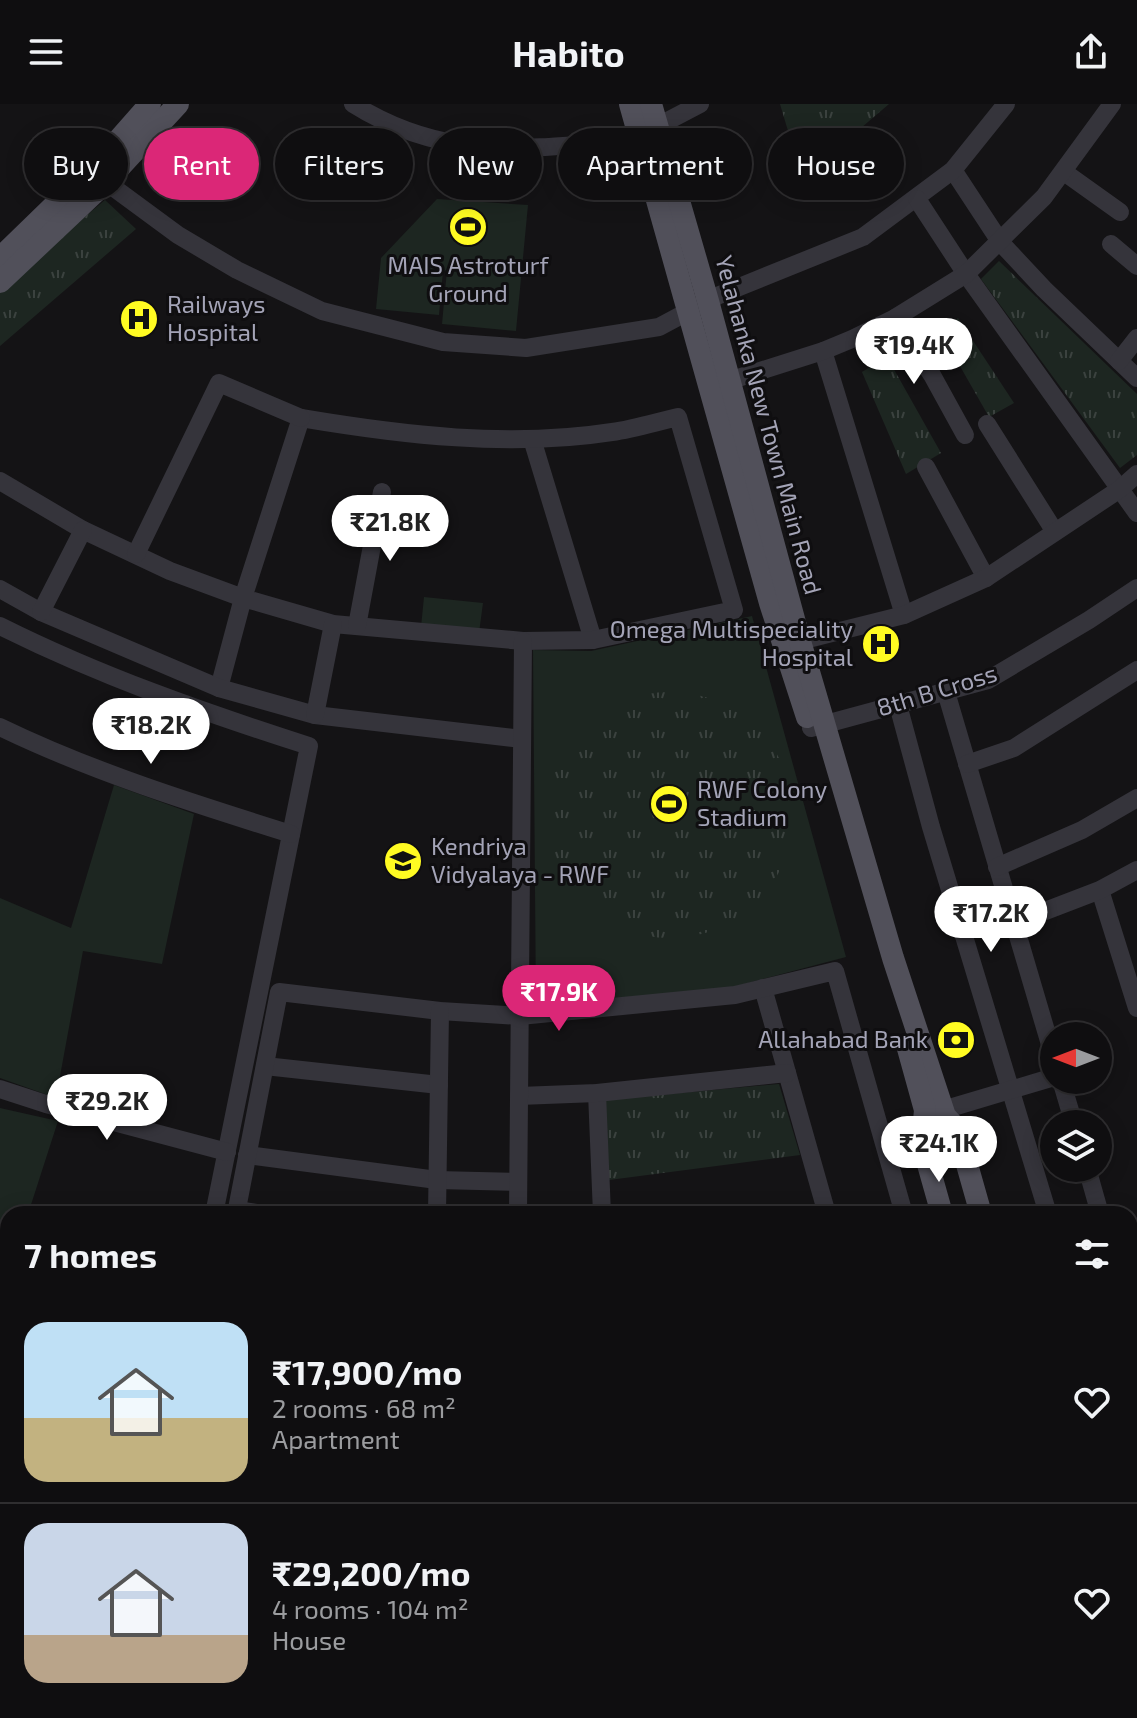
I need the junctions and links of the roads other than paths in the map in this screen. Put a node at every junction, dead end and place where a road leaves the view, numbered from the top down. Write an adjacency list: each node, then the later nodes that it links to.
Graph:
1 (150, 104): 23 (main road)
2 (178, 104): 13 (main road)
3 (353, 104): 12 (street)
4 (630, 104): 9 (main road, Yelahanka New Town Main Road)
5 (651, 104): 10 (main road, Yelahanka New Town Main Road)
6 (700, 104): 11 (street)
7 (1006, 104): 14 (street)
8 (1112, 104): 15 (street)
9 (646, 128)
10 (648, 128)
11 (654, 128)
12 (558, 148)
13 (128, 158)
14 (953, 170): 17 (street); 21 (street)
15 (1064, 172): 20 (street); 21 (street)
16 (128, 198): 29 (street)
17 (917, 199): 25 (street); 27 (street)
18 (87, 200): 26 (main road)
19 (668, 200): 27 (main road, Yelahanka New Town Main Road)
20 (1120, 212)
21 (1001, 243): 25 (street); 33 (street)
22 (1111, 244): 24 (street)
23 (0, 258)
24 (1137, 266)
25 (966, 274): 28 (street); 43 (street)
26 (0, 282)
27 (698, 306): 29 (street); 30 (main road, Yelahanka New Town Main Road); 35 (main road, Yelahanka New Town Main Road)
28 (895, 318): 32 (street); 38 (street)
29 (659, 327): 30 (street)
30 (695, 335): 35 (main road, Yelahanka New Town Main Road)
31 (1137, 338): 33 (street)
32 (823, 351): 35 (street); 54 (street)
33 (1119, 361): 34 (street)
34 (1137, 378)
35 (719, 383): 60 (main road, Yelahanka New Town Main Road); 66 (main road, Yelahanka New Town Main Road)
36 (301, 418): 39 (street); 48 (street); 52 (street)
37 (987, 424): 47 (street)
38 (965, 435)
39 (532, 439): 58 (street); 58 (street)
40 (926, 467): 49 (street)
41 (1137, 474): 43 (street)
42 (0, 481): 46 (street)
43 (1120, 489): 45 (street); 47 (street)
44 (382, 492): 57 (street)
45 (1137, 513)
46 (83, 530): 48 (street); 53 (street)
47 (1055, 532): 49 (street)
48 (136, 554): 52 (street)
49 (986, 578): 54 (street)
50 (1137, 588): 63 (street, 8th B Cross)
51 (0, 589): 53 (street)
52 (243, 598): 55 (street); 62 (street)
53 (41, 612): 62 (street)
54 (904, 615): 60 (street)
55 (333, 624): 57 (street); 65 (street)
56 (0, 626): 71 (street)
57 (357, 626): 59 (street)
58 (593, 640): 59 (street)
59 (523, 641): 68 (street)
60 (800, 641): 66 (main road, Yelahanka New Town Main Road)
61 (1137, 670): 69 (street)
62 (219, 688): 65 (street)
63 (946, 692): 64 (street, 8th B Cross); 69 (street)
64 (898, 705): 66 (street, 8th B Cross); 86 (street)
65 (315, 715): 68 (street)
66 (818, 725): 89 (main road, Yelahanka New Town Main Road)
67 (0, 727): 71 (street)
68 (522, 739): 79 (street)
69 (967, 764): 72 (street)
70 (1137, 798): 72 (street)
71 (291, 834): 90 (street)
72 (997, 867): 75 (street)
73 (1137, 870): 74 (street)
74 (1100, 890): 75 (street); 77 (street)
75 (1014, 923): 80 (street)
76 (763, 988): 79 (street); 82 (street); 101 (street)
77 (1137, 1008)
78 (440, 1011): 79 (street); 81 (street); 84 (street)
79 (520, 1016): 88 (street)
80 (1043, 1022)
81 (265, 1066): 84 (street); 91 (street)
82 (787, 1073): 87 (street); 100 (street)
83 (1040, 1081): 86 (street)
84 (439, 1085): 92 (street)
85 (0, 1089): 90 (street)
86 (1010, 1091): 89 (street); 106 (street)
87 (597, 1093): 88 (street); 99 (street)
88 (519, 1096): 93 (street)
89 (938, 1112): 102 (main road, Yelahanka New Town Main Road); 103 (main road); 104 (main road); 105 (main road, Yelahanka New Town Main Road)
90 (227, 1152): 95 (street)
91 (247, 1155): 92 (street); 96 (street)
92 (437, 1180): 93 (street); 97 (street)
93 (518, 1182): 98 (street)
94 (1091, 1182): 107 (street)
95 (216, 1206)
96 (237, 1206)
97 (437, 1206)
98 (518, 1206)
99 (602, 1206)
100 (825, 1206)
101 (902, 1206)
102 (940, 1206)
103 (954, 1206)
104 (968, 1206)
105 (979, 1206)
106 (1046, 1206)
107 (1098, 1206)

